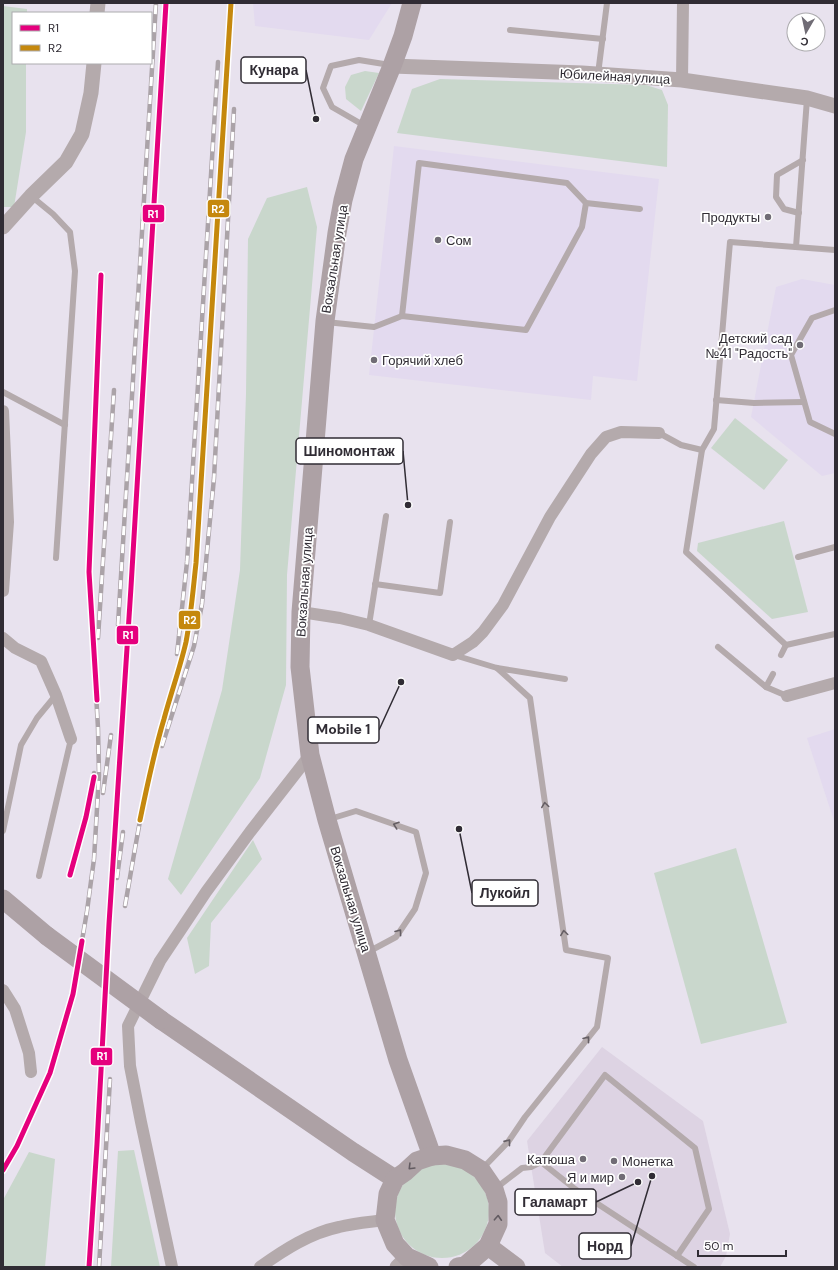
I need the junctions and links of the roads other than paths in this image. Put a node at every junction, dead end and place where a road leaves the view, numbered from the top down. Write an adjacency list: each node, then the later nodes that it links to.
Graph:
1 (412, 3): 7 (main road, Вокзальная улица)
2 (607, 3): 5 (lane)
3 (683, 3): 9 (street)
4 (510, 30): 5 (lane)
5 (603, 38): 8 (lane)
6 (94, 64): 14 (street)
7 (392, 66): 8 (street, Юбилейная улица); 12 (main road, Вокзальная улица); 12 (lane)
8 (598, 74): 9 (street, Юбилейная улица)
9 (682, 80): 10 (street, Юбилейная улица)
10 (807, 98): 11 (street, Юбилейная улица); 13 (lane)
11 (835, 106)
12 (366, 127): 23 (main road, Вокзальная улица)
13 (803, 160): 17 (lane); 17 (lane)
14 (31, 196): 18 (street); 28 (lane)
15 (586, 203): 16 (lane); 22 (lane); 22 (lane)
16 (640, 209)
17 (799, 213): 19 (lane)
18 (3, 227)
19 (796, 247): 20 (lane); 25 (lane)
20 (835, 250)
21 (835, 310): 26 (lane)
22 (402, 316): 23 (lane)
23 (325, 321): 40 (main road, Вокзальная улица)
24 (3, 392): 28 (lane)
25 (716, 400): 26 (lane); 31 (lane)
26 (804, 402): 30 (lane)
27 (3, 418): 37 (street)
28 (65, 425): 36 (lane)
29 (659, 433): 31 (lane); 46 (street)
30 (835, 434)
31 (702, 450): 44 (lane)
32 (386, 516): 38 (lane)
33 (450, 522): 38 (lane)
34 (835, 547): 35 (lane)
35 (798, 557)
36 (56, 558)
37 (4, 571): 39 (street)
38 (375, 584): 41 (lane)
39 (3, 591)
40 (301, 612): 41 (street); 56 (main road, Вокзальная улица)
41 (369, 625): 46 (street)
42 (835, 634): 44 (lane)
43 (3, 638): 53 (street)
44 (786, 645): 47 (lane)
45 (718, 647): 52 (lane)
46 (453, 655): 48 (lane)
47 (781, 655)
48 (497, 668): 50 (lane); 66 (lane, one-way to 48)
49 (773, 674): 52 (lane)
50 (565, 679)
51 (835, 682): 54 (street)
52 (766, 687): 54 (lane)
53 (56, 695): 55 (street); 58 (lane)
54 (787, 696)
55 (71, 739): 59 (lane)
56 (310, 755): 57 (main road, Вокзальная улица); 73 (street)
57 (327, 820): 61 (main road, Вокзальная улица); 61 (lane, one-way to 57)
58 (3, 831)
59 (39, 876)
60 (3, 899): 67 (main road, bridge)
61 (367, 953): 64 (main road, Вокзальная улица)
62 (3, 990): 63 (street)
63 (31, 1072)
64 (432, 1156): 66 (main road); 67 (main road, one-way to 67)
65 (540, 1162): 68 (lane); 71 (lane); 71 (lane)
66 (481, 1170): 68 (main road)
67 (396, 1179): 69 (main road)
68 (494, 1189): 70 (main road, one-way to 68)
69 (385, 1220): 72 (main road); 74 (street)
70 (488, 1246): 76 (main road); 77 (main road)
71 (677, 1256): 78 (lane)
72 (402, 1262): 75 (main road)
73 (172, 1267)
74 (260, 1267)
75 (429, 1267)
76 (458, 1267)
77 (516, 1267)
78 (694, 1267)

